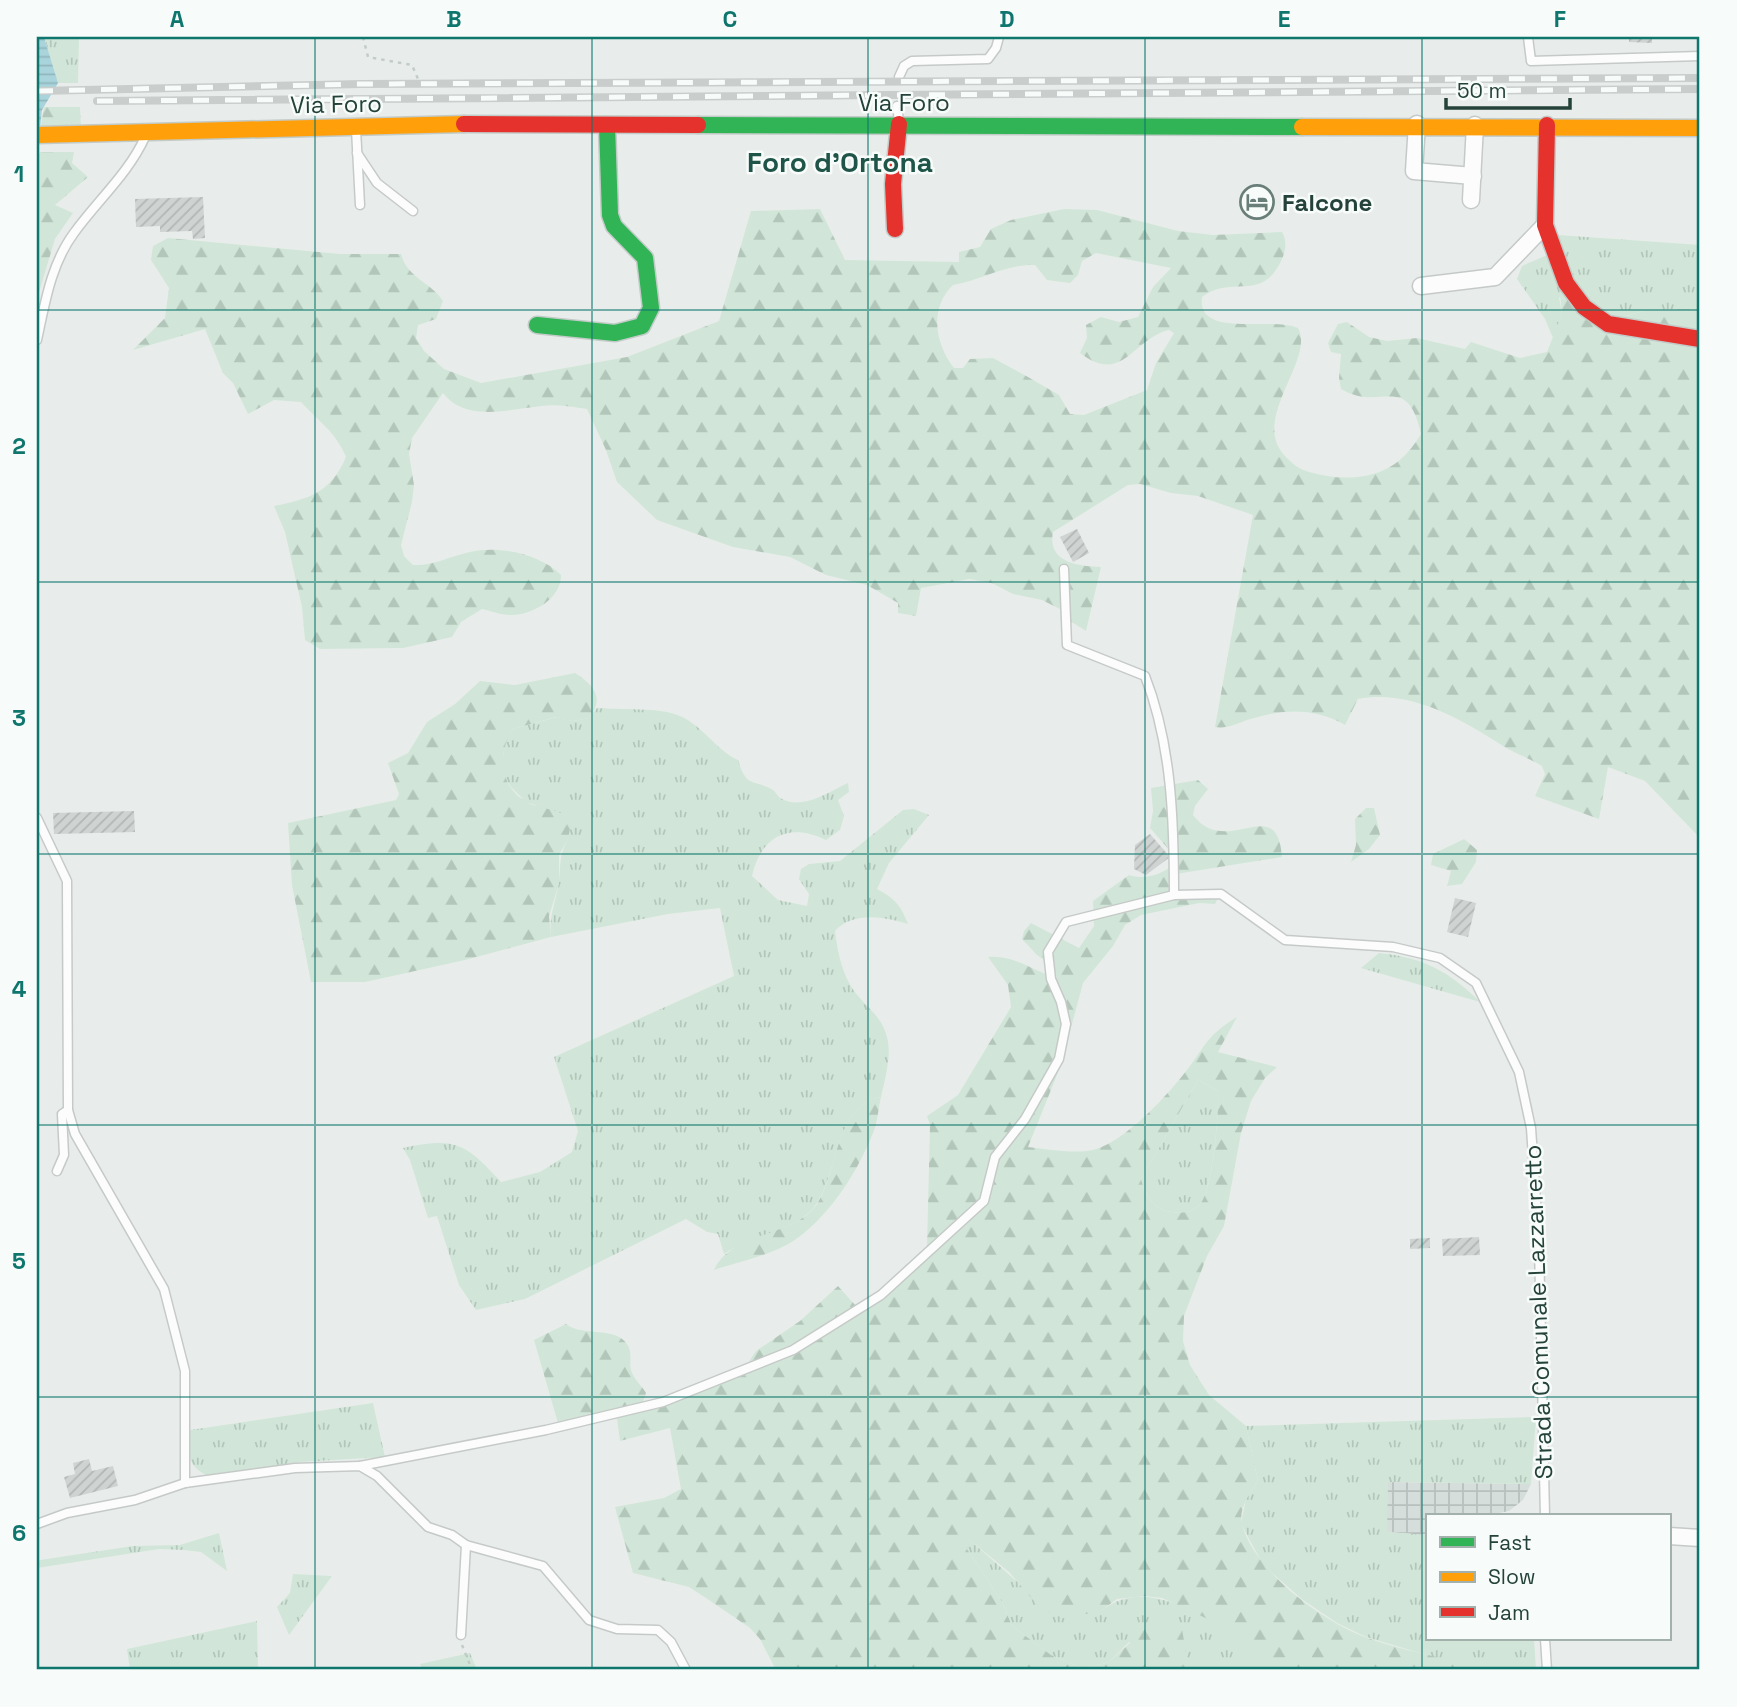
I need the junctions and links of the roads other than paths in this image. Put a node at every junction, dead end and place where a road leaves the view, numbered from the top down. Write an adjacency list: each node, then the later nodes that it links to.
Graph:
1 (999, 37): 4 (lane)
2 (1528, 37): 3 (lane)
3 (1700, 56)
4 (899, 77)
5 (897, 106): 6 (lane)
6 (899, 124): 7 (main road, Via Foro); 8 (main road, Via Foro); 21 (main road)
7 (1417, 124): 9 (main road, Via Foro); 16 (street)
8 (607, 125): 11 (main road, Via Foro); 23 (main road)
9 (1475, 125): 10 (main road, Via Foro); 16 (street)
10 (1547, 125): 12 (main road, Via Foro); 20 (main road)
11 (356, 127): 13 (main road, Via Foro); 15 (lane)
12 (1700, 128)
13 (148, 131): 14 (main road, Via Foro); 25 (lane)
14 (37, 135)
15 (357, 153): 18 (lane); 19 (lane)
16 (1473, 176): 17 (street)
17 (1471, 200)
18 (360, 205)
19 (413, 211)
20 (1545, 225): 22 (street); 24 (main road)
21 (895, 229)
22 (1421, 286)
23 (537, 325)
24 (1700, 339)
25 (37, 340)
26 (1064, 569): 28 (lane)
27 (37, 818): 29 (lane)
28 (1174, 895): 31 (lane); 33 (lane, Strada Comunale Lazzarretto)
29 (68, 1110): 30 (lane); 32 (lane)
30 (57, 1171)
31 (360, 1466): 32 (lane); 37 (lane)
32 (185, 1483): 34 (lane)
33 (1545, 1514)
34 (37, 1524)
35 (1670, 1536): 36 (street)
36 (1700, 1538)
37 (466, 1545): 38 (lane); 40 (lane)
38 (461, 1635)
39 (1545, 1640): 41 (lane)
40 (685, 1670)
41 (1547, 1670)

